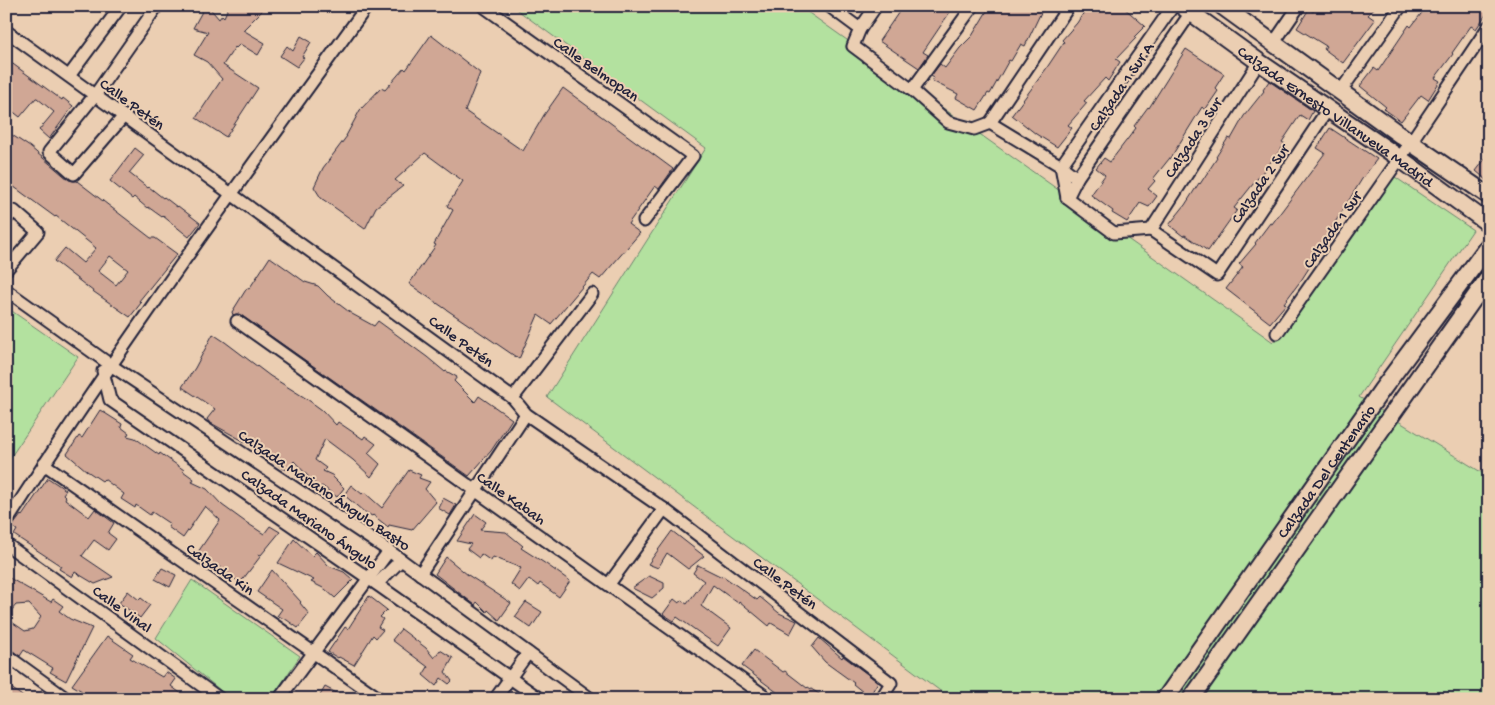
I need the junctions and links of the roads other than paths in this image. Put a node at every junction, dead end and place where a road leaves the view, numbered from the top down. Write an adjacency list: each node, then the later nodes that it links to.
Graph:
1 (120, 6): 19 (street)
2 (157, 6): 22 (street)
3 (367, 6): 30 (street)
4 (483, 6): 34 (street, Calle Belmopan)
5 (829, 6): 15 (street)
6 (876, 6): 15 (street)
7 (973, 6): 20 (street)
8 (1069, 6): 25 (street)
9 (1173, 6): 28 (street, Calzada 1 Sur A)
10 (1222, 6): 17 (main road, Calzada Ernesto Villanueva Madrid)
11 (1299, 6): 17 (street)
12 (1401, 6): 21 (street)
13 (1189, 8): 18 (main road, Calzada Ernesto Villanueva Madrid); 29 (street, Calzada 1 Sur A)
14 (1489, 26): 26 (street, Calzada 1 Sur)
15 (860, 28): 20 (street)
16 (6, 31): 19 (street, Calle Petén)
17 (1273, 44): 21 (main road, Calzada Ernesto Villanueva Madrid)
18 (1259, 62): 23 (main road, Calzada Ernesto Villanueva Madrid); 36 (street, Calzada 3 Sur)
19 (68, 76): 22 (street, Calle Petén)
20 (912, 90): 25 (street)
21 (1340, 92): 26 (main road, Calzada Ernesto Villanueva Madrid)
22 (94, 95): 24 (street, Calle Petén); 24 (street)
23 (1328, 109): 27 (main road, Calzada Ernesto Villanueva Madrid); 36 (street, Calzada 2 Sur)
24 (124, 116): 30 (street, Calle Petén)
25 (990, 123): 28 (street)
26 (1410, 142): 27 (street, Calzada 1 Sur); 31 (main road, Calzada Ernesto Villanueva Madrid)
27 (1400, 158): 35 (main road, Calzada Ernesto Villanueva Madrid); 43 (street, Calzada 1 Sur)
28 (1061, 166): 29 (street); 32 (street)
29 (1077, 178): 32 (street, Calzada 1 Sur A)
30 (232, 194): 44 (street); 45 (street, Calle Petén)
31 (1489, 196)
32 (1067, 198): 36 (street)
33 (9, 212): 38 (street)
34 (644, 220)
35 (1489, 224)
36 (1151, 230)
37 (1489, 245): 70 (main road, Calzada Del Centenario)
38 (6, 270)
39 (1489, 278): 71 (main road, Calzada Del Centenario)
40 (6, 290): 44 (street, Calzada Mariano Ángulo Basto)
41 (592, 294): 45 (street)
42 (237, 321): 48 (street, Calle Kabah)
43 (1277, 333)
44 (108, 371): 47 (street); 52 (street, Calzada Mariano Ángulo Basto); 55 (street, Calzada Mariano Ángulo)
45 (514, 398): 46 (street, Calle Petén)
46 (526, 414): 48 (street); 49 (street, Calle Petén)
47 (44, 464): 50 (street); 57 (street, Calzada Kin)
48 (474, 491): 54 (street); 56 (street, Calle Kabah)
49 (664, 509): 56 (street); 69 (street, Calle Petén)
50 (6, 523)
51 (6, 544): 62 (street, Calle Vinal)
52 (389, 551): 53 (street, Calzada Mariano Ángulo Basto); 55 (street)
53 (401, 560): 54 (street, Calzada Mariano Ángulo Basto); 55 (street)
54 (420, 574): 58 (street, Calzada Mariano Ángulo Basto)
55 (373, 581): 57 (street); 60 (street, Calzada Mariano Ángulo)
56 (609, 584): 68 (street, Calle Kabah)
57 (312, 652): 63 (street); 64 (street, Calzada Kin)
58 (528, 653): 60 (street); 67 (street, Calzada Mariano Ángulo Basto)
59 (6, 655): 61 (street)
60 (510, 679): 65 (street); 66 (street, Calzada Mariano Ángulo)
61 (67, 699)
62 (220, 699)
63 (278, 699)
64 (380, 699)
65 (495, 699)
66 (540, 699)
67 (591, 699)
68 (770, 699)
69 (881, 699)
70 (1165, 699)
71 (1191, 699)

